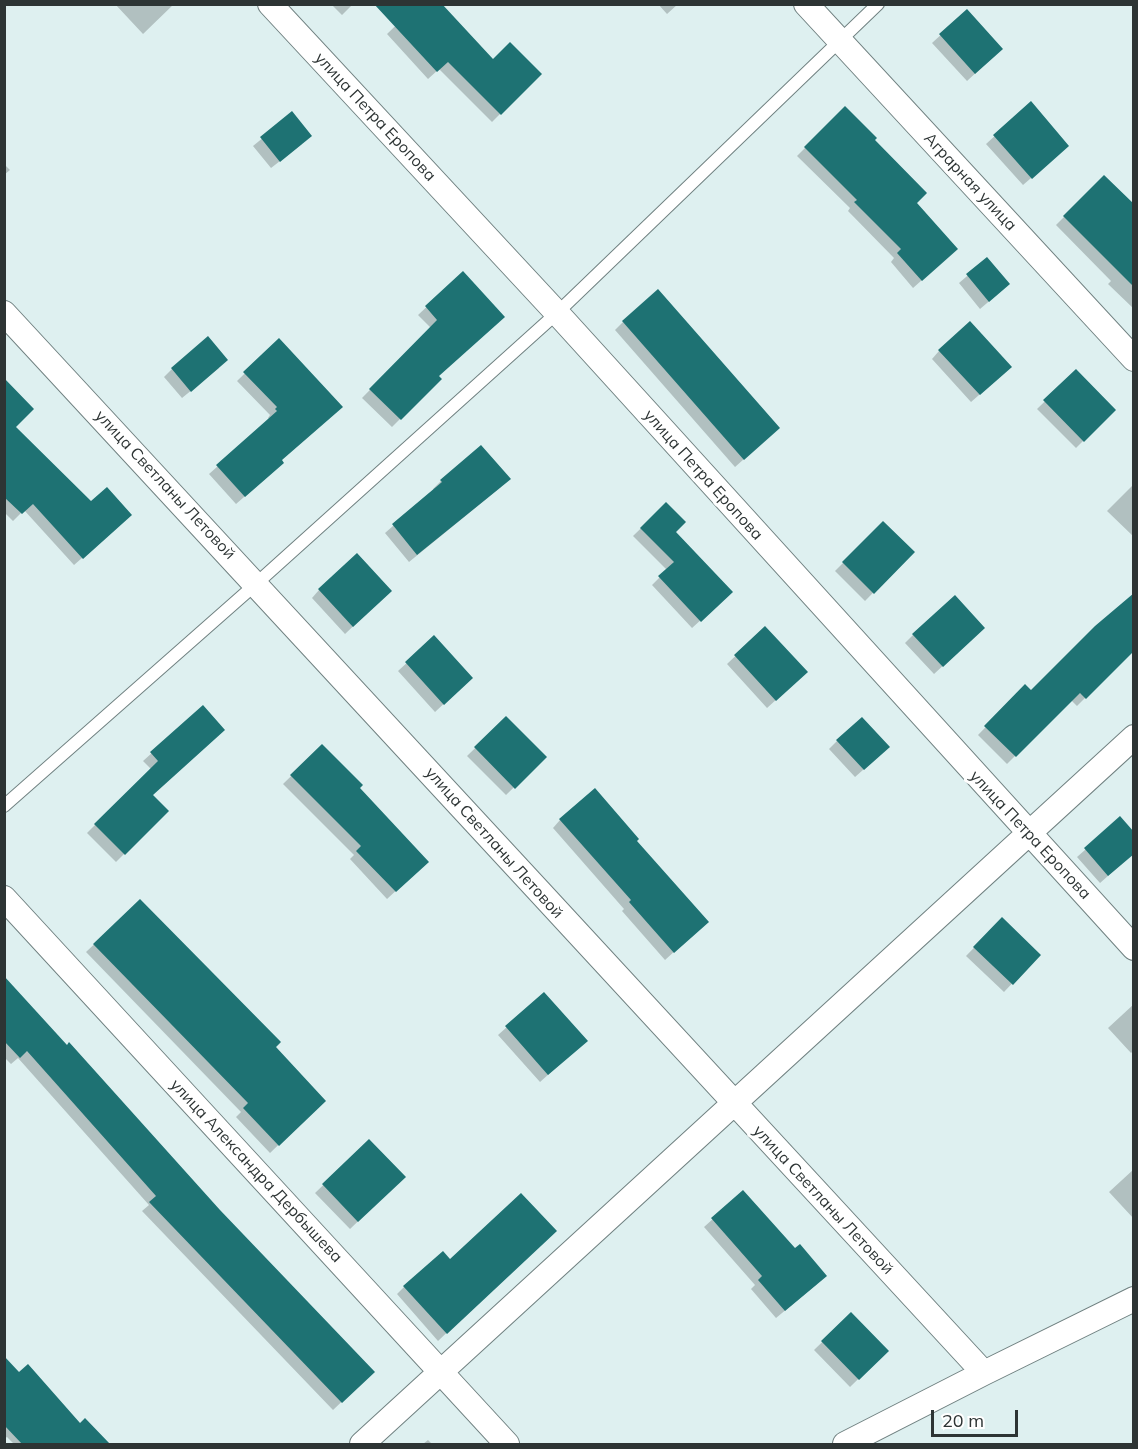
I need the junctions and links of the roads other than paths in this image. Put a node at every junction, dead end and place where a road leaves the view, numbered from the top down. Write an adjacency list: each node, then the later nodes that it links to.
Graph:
1 (270, 4): 6 (street, улица Петра Еропова)
2 (806, 4): 4 (street, Аграрная улица)
3 (878, 4): 4 (lane)
4 (839, 40): 6 (lane); 7 (street, Аграрная улица)
5 (4, 313): 8 (street, улица Светланы Летовой)
6 (557, 313): 8 (lane); 11 (street, улица Петра Еропова)
7 (1134, 359)
8 (257, 583): 10 (lane); 14 (street, улица Светланы Летовой)
9 (1134, 737): 11 (street)
10 (4, 806)
11 (1028, 834): 13 (street, улица Петра Еропова); 14 (street)
12 (4, 898): 16 (street, улица Александра Дербышева)
13 (1134, 948)
14 (734, 1105): 16 (street); 17 (street, улица Светланы Летовой)
15 (1134, 1299): 17 (street)
16 (441, 1371): 18 (street); 19 (street, улица Александра Дербышева)
17 (984, 1373): 20 (street)
18 (362, 1444)
19 (507, 1444)
20 (845, 1444)

